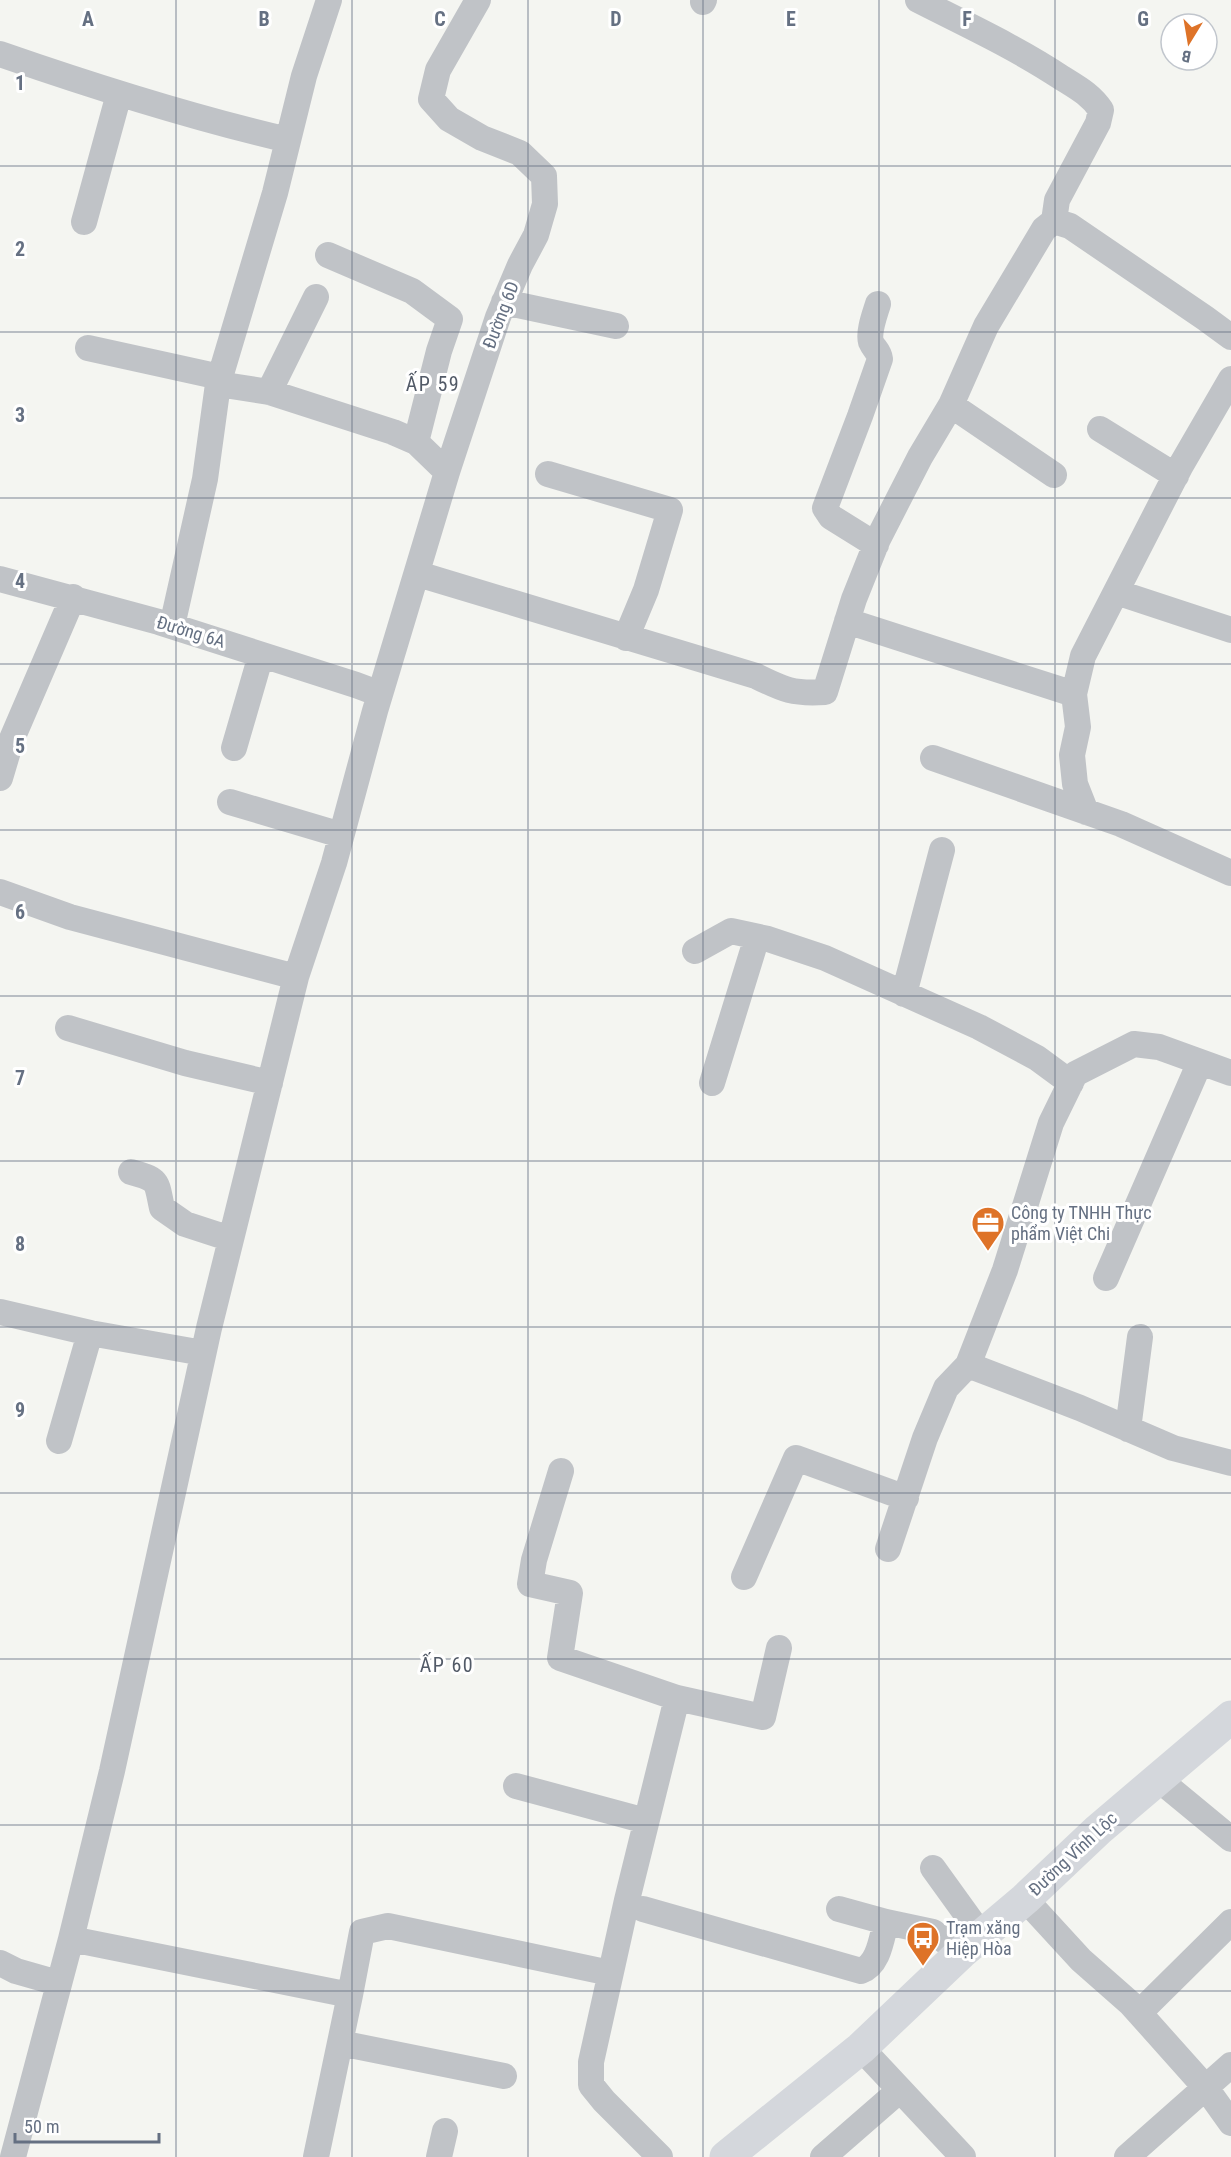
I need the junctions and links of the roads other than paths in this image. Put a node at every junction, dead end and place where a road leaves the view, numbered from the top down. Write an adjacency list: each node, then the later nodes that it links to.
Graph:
1 (329, 0): 6 (street)
2 (478, 0): 11 (street, Đường 6D)
3 (918, 0): 7 (street)
4 (0, 54): 5 (street)
5 (118, 94): 6 (street); 8 (street)
6 (288, 140): 17 (street)
7 (1054, 221): 14 (street); 19 (street)
8 (84, 222)
9 (328, 255): 21 (street)
10 (316, 297): 18 (street)
11 (504, 302): 13 (street); 22 (street, Đường 6D)
12 (878, 304): 26 (street)
13 (616, 326)
14 (1231, 338)
15 (88, 348): 17 (street)
16 (1231, 379): 25 (street)
17 (219, 381): 18 (street); 32 (street)
18 (270, 392): 21 (street)
19 (951, 405): 24 (street); 26 (street)
20 (1100, 429): 25 (street)
21 (416, 442): 22 (street)
22 (447, 472): 27 (street, Đường 6D)
23 (548, 474): 34 (street)
24 (1054, 475)
25 (1176, 476): 29 (street)
26 (876, 544): 31 (street)
27 (417, 574): 34 (street); 36 (street, Đường 6D)
28 (0, 579): 30 (street, Đường 6A)
29 (1116, 592): 33 (street); 37 (street)
30 (73, 597): 32 (street, Đường 6A); 40 (street)
31 (847, 621): 34 (street); 37 (street)
32 (172, 626): 35 (street, Đường 6A)
33 (1231, 630)
34 (626, 638)
35 (261, 655): 36 (street, Đường 6A); 38 (street)
36 (380, 694): 43 (street, Đường 6D)
37 (1074, 694): 42 (street)
38 (234, 748)
39 (933, 758): 42 (street)
40 (0, 778)
41 (230, 802): 43 (street)
42 (1086, 812): 45 (street)
43 (341, 835): 49 (street, Đường 6D)
44 (942, 850): 50 (street)
45 (1231, 873)
46 (0, 892): 49 (street)
47 (757, 937): 48 (street); 50 (street); 55 (street)
48 (695, 951)
49 (296, 977): 54 (street, Đường 6D)
50 (904, 994): 56 (street)
51 (68, 1028): 54 (street)
52 (1200, 1062): 53 (street); 56 (street); 59 (street)
53 (1231, 1073)
54 (270, 1083): 58 (street, Đường 6D)
55 (712, 1083)
56 (1071, 1083): 64 (street)
57 (131, 1172): 58 (street)
58 (231, 1239): 63 (street, Đường 6D)
59 (1106, 1278)
60 (0, 1312): 61 (street)
61 (90, 1333): 63 (street); 66 (street)
62 (1140, 1337): 65 (street)
63 (203, 1353): 85 (street, Đường 6D)
64 (968, 1365): 65 (street); 69 (street)
65 (1128, 1429): 67 (street)
66 (59, 1441)
67 (1231, 1463)
68 (561, 1471): 73 (street)
69 (906, 1498): 70 (street); 71 (street)
70 (888, 1549)
71 (744, 1577)
72 (779, 1648): 73 (street)
73 (677, 1698): 77 (street)
74 (1231, 1717): 75 (main road, Đường Vĩnh Lộc)
75 (1157, 1778): 78 (street); 80 (main road, Đường Vĩnh Lộc)
76 (516, 1786): 77 (street)
77 (646, 1821): 88 (street)
78 (1231, 1839)
79 (933, 1868): 86 (street)
80 (1025, 1899): 86 (main road, Đường Vĩnh Lộc); 91 (street)
81 (643, 1909): 83 (street)
82 (839, 1909): 83 (street)
83 (886, 1922): 86 (street)
84 (1231, 1922): 91 (street)
85 (70, 1940): 89 (street, Đường 6D); 90 (street)
86 (971, 1944): 93 (main road, Đường Vĩnh Lộc)
87 (0, 1963): 89 (street)
88 (610, 1973): 90 (street); 103 (street)
89 (58, 1983): 100 (street, Đường 6D)
90 (351, 1995): 92 (street)
91 (1139, 2013): 96 (street)
92 (340, 2043): 95 (street); 101 (street)
93 (861, 2048): 97 (street); 104 (main road, Đường Vĩnh Lộc)
94 (1231, 2066): 96 (street)
95 (504, 2076)
96 (1206, 2088): 98 (street); 107 (street)
97 (900, 2090): 105 (street); 106 (street)
98 (1231, 2123)
99 (445, 2132): 102 (street)
100 (13, 2157)
101 (316, 2157)
102 (440, 2157)
103 (660, 2157)
104 (726, 2157)
105 (823, 2157)
106 (963, 2157)
107 (1127, 2157)

